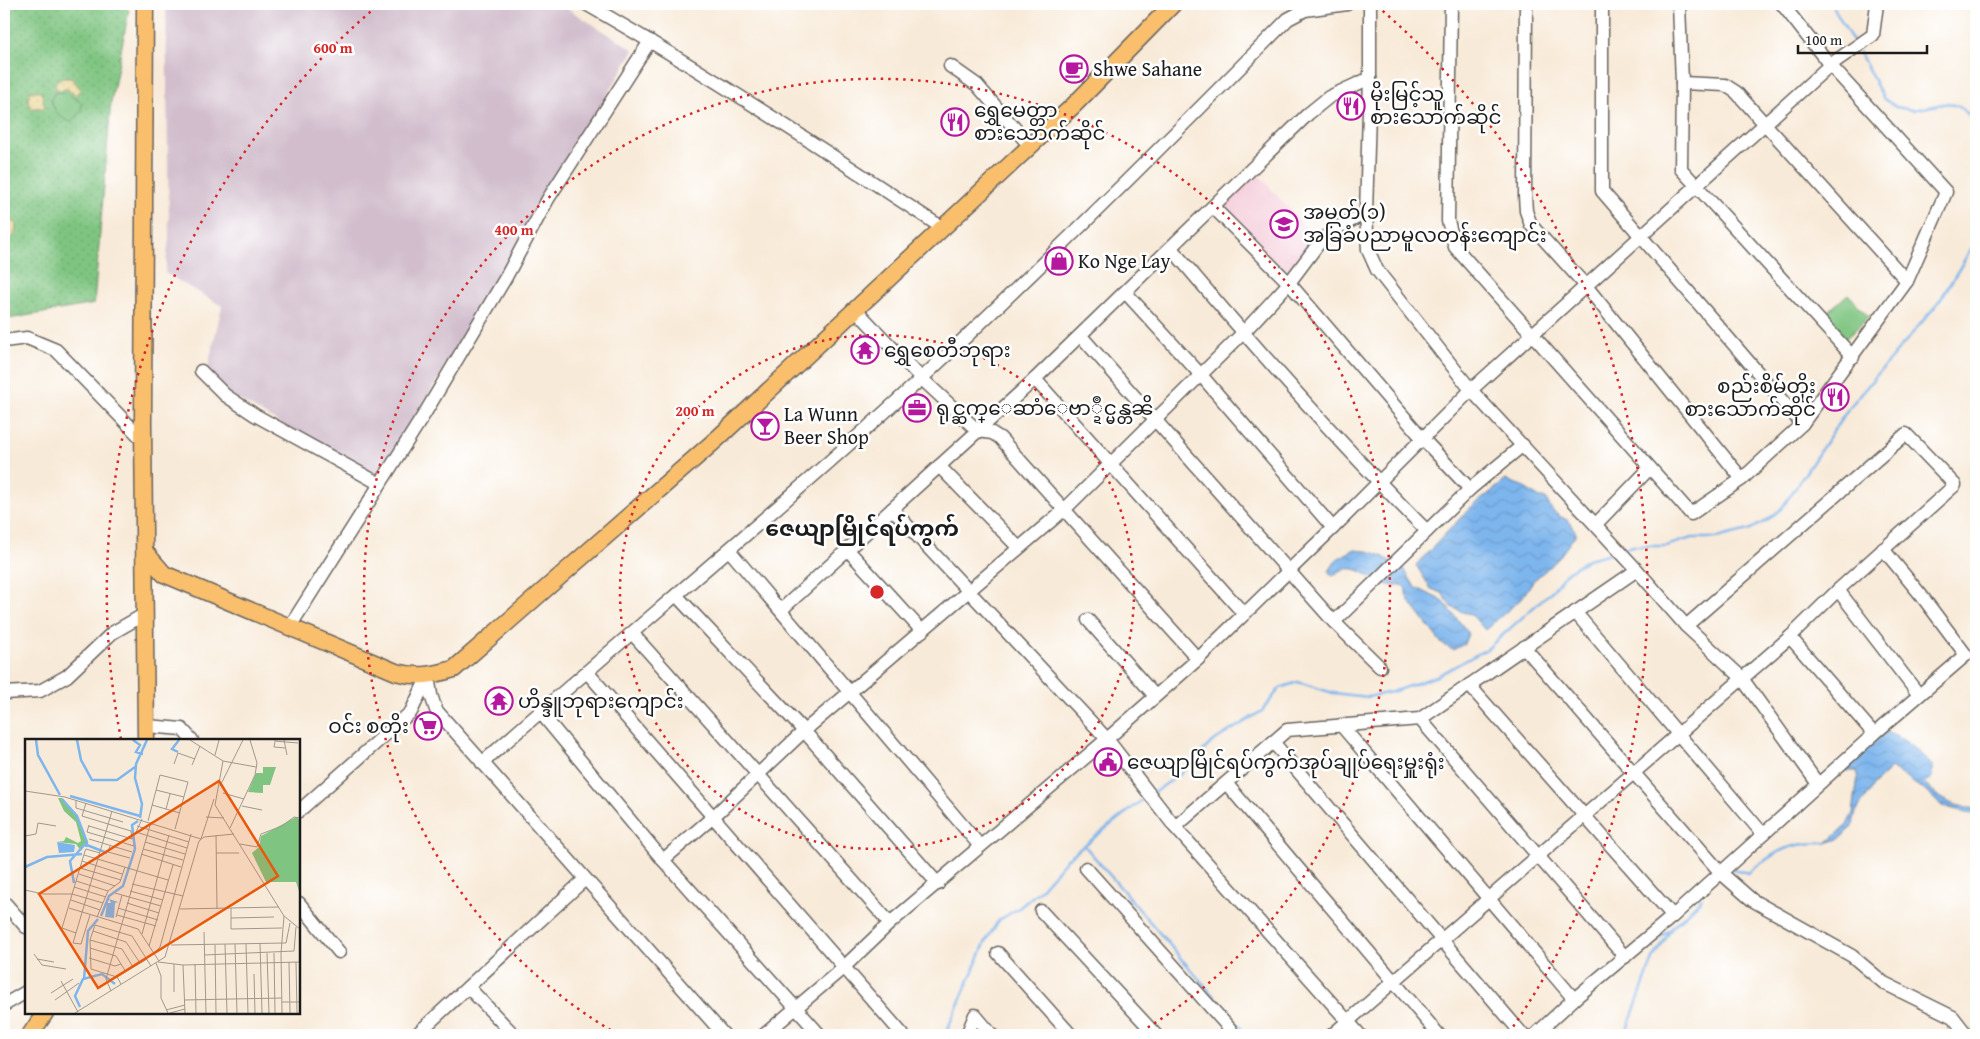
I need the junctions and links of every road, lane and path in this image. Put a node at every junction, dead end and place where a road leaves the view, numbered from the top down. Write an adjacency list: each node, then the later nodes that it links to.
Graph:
1 (145, 4): 44 (main road)
2 (586, 4): 12 (street)
3 (1173, 4): 18 (main road)
4 (1347, 4): 37 (street)
5 (1370, 4): 15 (street)
6 (1451, 4): 32 (street)
7 (1526, 4): 27 (street)
8 (1602, 4): 23 (street)
9 (1679, 4): 16 (street)
10 (1782, 4): 13 (street)
11 (1878, 4): 13 (street)
12 (650, 41): 22 (street); 51 (street)
13 (1830, 65): 17 (street); 25 (street)
14 (950, 66): 18 (street)
15 (1370, 78): 20 (street); 21 (street)
16 (1682, 83): 17 (street); 19 (street)
17 (1764, 125): 19 (street); 25 (street)
18 (1030, 146): 22 (main road)
19 (1696, 186): 23 (street); 34 (street)
20 (1213, 207): 24 (street); 26 (street)
21 (1366, 213): 26 (street); 39 (street)
22 (942, 227): 29 (main road)
23 (1642, 236): 27 (street); 41 (street)
24 (1171, 248): 28 (street); 30 (street)
25 (1907, 281): 34 (street)
26 (1289, 283): 30 (street); 43 (street)
27 (1586, 286): 32 (street); 49 (street)
28 (1126, 293): 31 (street); 36 (street)
29 (856, 310): 37 (street); 83 (main road)
30 (1242, 333): 36 (street); 50 (street)
31 (1081, 336): 38 (street); 40 (street)
32 (1532, 336): 39 (street); 48 (street)
33 (4, 341): 44 (street)
34 (1853, 357): 41 (street)
35 (201, 371): 51 (street)
36 (1200, 374): 40 (street); 56 (street)
37 (921, 378): 42 (street); 61 (street)
38 (1035, 379): 42 (street); 46 (street)
39 (1471, 390): 43 (street); 45 (street)
40 (1155, 418): 46 (street); 64 (street)
41 (1802, 424): 49 (street)
42 (978, 431): 47 (street); 54 (street)
43 (1423, 439): 50 (street); 52 (street)
44 (143, 440): 62 (main road)
45 (1523, 445): 52 (street); 55 (street)
46 (1111, 463): 54 (street); 71 (street)
47 (939, 466): 53 (street); 58 (street)
48 (1650, 468): 49 (street); 55 (street)
49 (1742, 479)
50 (1378, 482): 56 (street); 57 (street)
51 (380, 484): 75 (street)
52 (1470, 489): 57 (street)
53 (892, 509): 59 (street); 65 (street)
54 (1065, 509): 58 (street); 80 (street)
55 (1596, 524): 63 (street)
56 (1333, 528): 64 (street)
57 (1427, 531): 73 (street)
58 (1019, 548): 65 (street)
59 (847, 549): 68 (street); 76 (street)
60 (1883, 549): 66 (street); 74 (street); 88 (street)
61 (729, 550): 67 (street); 68 (street)
62 (145, 552): 70 (main road); 75 (main road)
63 (1637, 570): 69 (street); 74 (street)
64 (1288, 571): 71 (street); 73 (street)
65 (970, 590): 76 (street); 98 (street)
66 (1838, 590): 78 (street); 88 (street)
67 (676, 595): 77 (street); 93 (street)
68 (781, 610): 86 (street)
69 (1575, 612): 79 (street); 96 (street)
70 (145, 614): 87 (street); 94 (main road)
71 (1244, 614): 80 (street)
72 (1088, 620): 89 (street)
73 (1334, 622): 81 (street)
74 (1686, 626): 84 (street)
75 (289, 628): 83 (main road)
76 (922, 631): 86 (street)
77 (632, 633): 82 (street); 102 (street)
78 (1790, 637): 84 (street); 95 (street)
79 (1524, 647): 85 (street); 101 (street)
80 (1198, 659): 89 (street)
81 (1380, 667)
82 (586, 672): 90 (street); 107 (street)
83 (428, 676): 100 (street); 105 (street)
84 (1741, 677): 96 (street); 104 (street)
85 (1469, 685): 91 (street); 106 (street)
86 (851, 692): 93 (street); 110 (street)
87 (4, 693)
88 (1918, 695): 95 (street)
89 (1155, 696): 98 (street)
90 (540, 712): 100 (street); 112 (street)
91 (1420, 719): 92 (street); 111 (street)
92 (1341, 725): 99 (street); 117 (street)
93 (804, 731): 102 (street); 116 (street)
94 (147, 733): 97 (street)
95 (1874, 734): 104 (street)
96 (1677, 735): 101 (street); 109 (street)
97 (191, 739)
98 (1107, 739): 108 (street); 110 (street)
99 (1272, 742): 103 (street); 124 (street)
100 (482, 763): 115 (street)
101 (1634, 772): 106 (street); 114 (street)
102 (757, 775): 107 (street); 122 (street)
103 (1226, 782): 108 (street); 129 (street)
104 (1818, 784): 109 (street)
105 (300, 810)
106 (1584, 815): 111 (street); 121 (street)
107 (713, 817): 112 (street); 128 (street)
108 (1175, 827): 136 (street)
109 (1762, 833): 114 (street)
110 (980, 846): 116 (street)
111 (1538, 856): 117 (street); 127 (street)
112 (663, 860): 134 (street)
113 (1086, 868): 148 (street)
114 (1721, 873): 121 (street); 154 (street)
115 (585, 879): 130 (street); 140 (street)
116 (938, 884): 122 (street)
117 (1489, 899): 124 (street); 132 (street)
118 (4, 902): 123 (street)
119 (300, 904): 125 (street)
120 (1041, 911): 147 (street)
121 (1673, 916): 127 (street)
122 (890, 923): 128 (street)
123 (25, 926)
124 (1441, 940): 129 (street); 152 (street)
125 (339, 952)
126 (998, 953): 146 (street)
127 (1625, 957): 132 (street)
128 (843, 968): 134 (street); 143 (street)
129 (1393, 982): 136 (street); 151 (street)
130 (468, 987): 138 (street); 139 (street)
131 (25, 993): 133 (street)
132 (1574, 999): 153 (street)
133 (4, 1005)
134 (796, 1008): 141 (street); 142 (street)
135 (44, 1014): 137 (main road)
136 (1348, 1021): 149 (street); 150 (street)
137 (30, 1035)
138 (416, 1035)
139 (514, 1035)
140 (724, 1035)
141 (764, 1035)
142 (820, 1035)
143 (903, 1035)
144 (967, 1035): 145 (street)
145 (992, 1035)
146 (1071, 1035)
147 (1156, 1035)
148 (1225, 1035)
149 (1332, 1035)
150 (1360, 1035)
151 (1439, 1035)
152 (1523, 1035)
153 (1535, 1035)
154 (1966, 1035)

